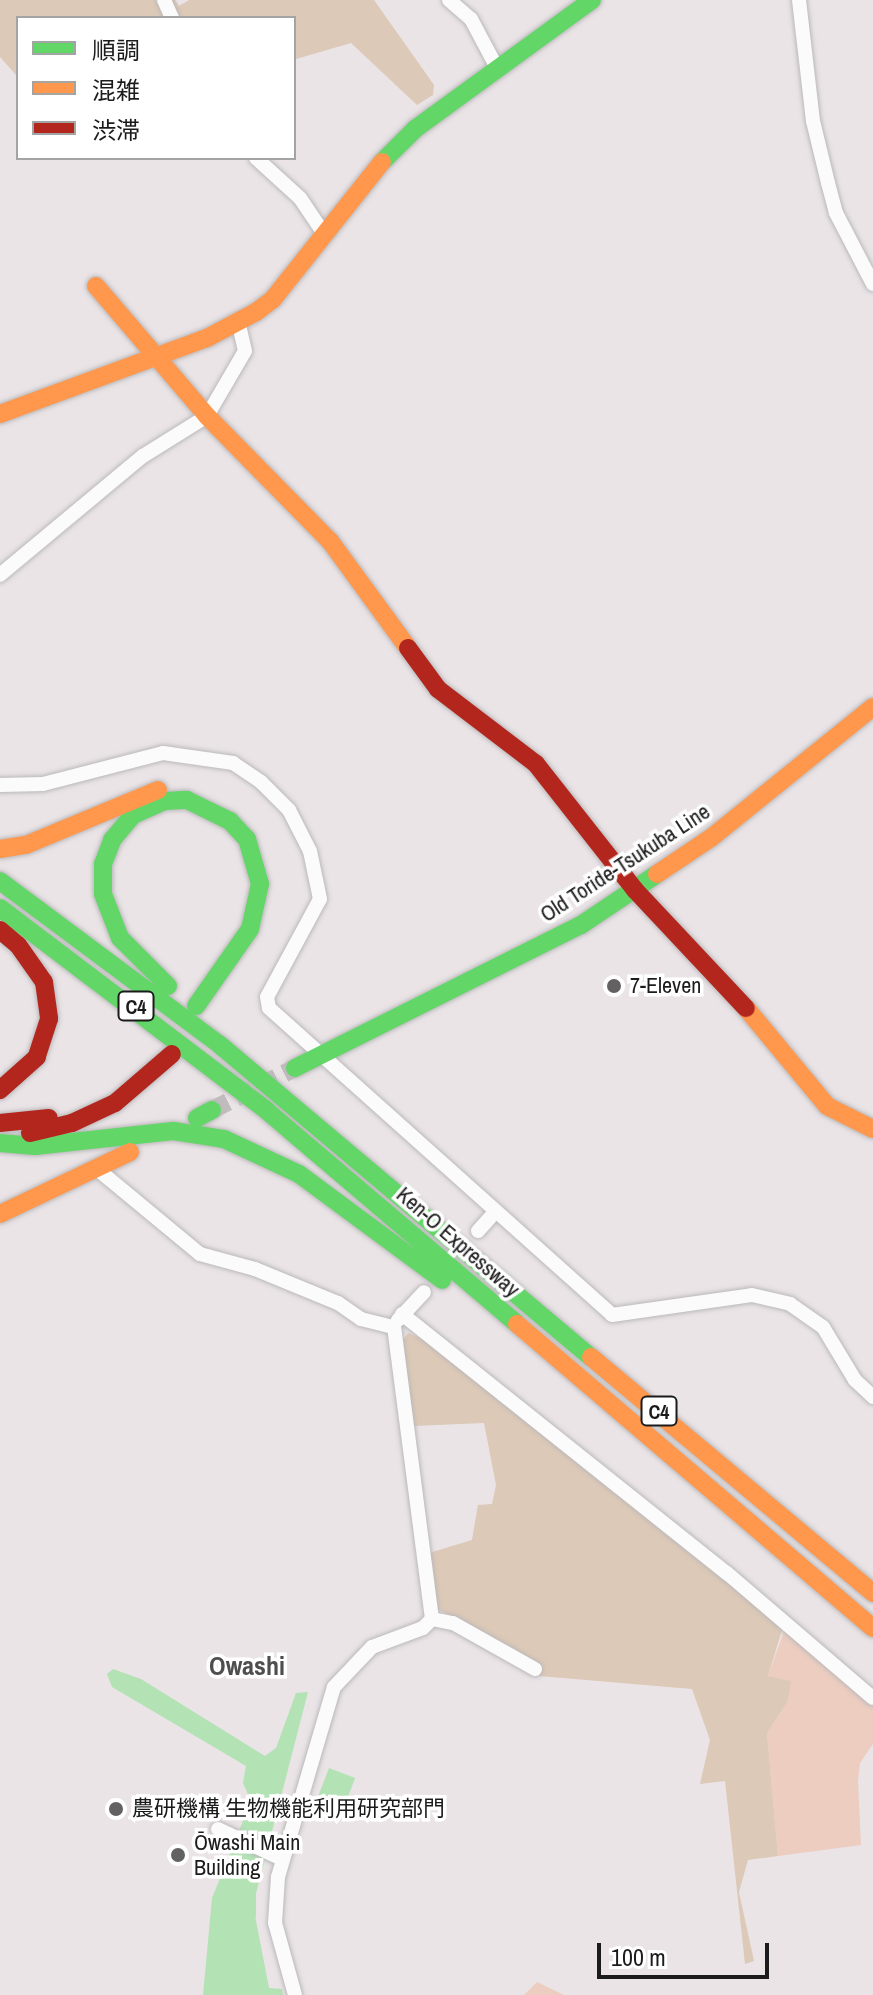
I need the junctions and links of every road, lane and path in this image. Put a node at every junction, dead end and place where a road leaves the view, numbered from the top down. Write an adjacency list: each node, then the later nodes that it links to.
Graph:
1 (451, 0): 4 (street)
2 (592, 0): 4 (main road)
3 (799, 0): 7 (street)
4 (497, 68): 6 (main road)
5 (258, 160): 6 (street)
6 (325, 235): 9 (main road)
7 (873, 284)
8 (96, 286): 10 (main road)
9 (239, 324): 10 (main road); 12 (street)
10 (157, 356): 11 (main road); 12 (main road)
11 (0, 414)
12 (207, 416): 13 (street); 18 (main road)
13 (0, 575)
14 (873, 707): 18 (main road, Old Toride-Tsukuba Line)
15 (0, 785): 21 (street)
16 (0, 849): 32 (main road)
17 (0, 881): 32 (main road, Ken-O Expressway / C4)
18 (635, 890): 21 (main road, Old Toride-Tsukuba Line); 25 (main road)
19 (0, 908): 37 (main road, Ken-O Expressway / C4)
20 (0, 930): 23 (main road)
21 (324, 1054): 22 (main road, Old Toride-Tsukuba Line); 30 (street)
22 (295, 1068)
23 (0, 1090)
24 (0, 1123): 26 (main road)
25 (873, 1129)
26 (0, 1133)
27 (0, 1143): 37 (main road)
28 (130, 1152): 29 (main road)
29 (96, 1168): 31 (main road); 35 (street)
30 (495, 1212): 33 (street); 36 (street)
31 (0, 1214)
32 (444, 1229): 38 (main road, Ken-O Expressway / C4)
33 (478, 1231)
34 (424, 1292): 35 (street)
35 (398, 1320): 39 (street); 42 (street)
36 (873, 1397)
37 (611, 1405): 40 (main road, Ken-O Expressway / C4)
38 (873, 1593)
39 (432, 1619): 41 (street); 44 (street)
40 (873, 1628)
41 (535, 1669)
42 (873, 1698)
43 (218, 1829): 44 (street)
44 (276, 1856): 45 (street)
45 (295, 1995)

